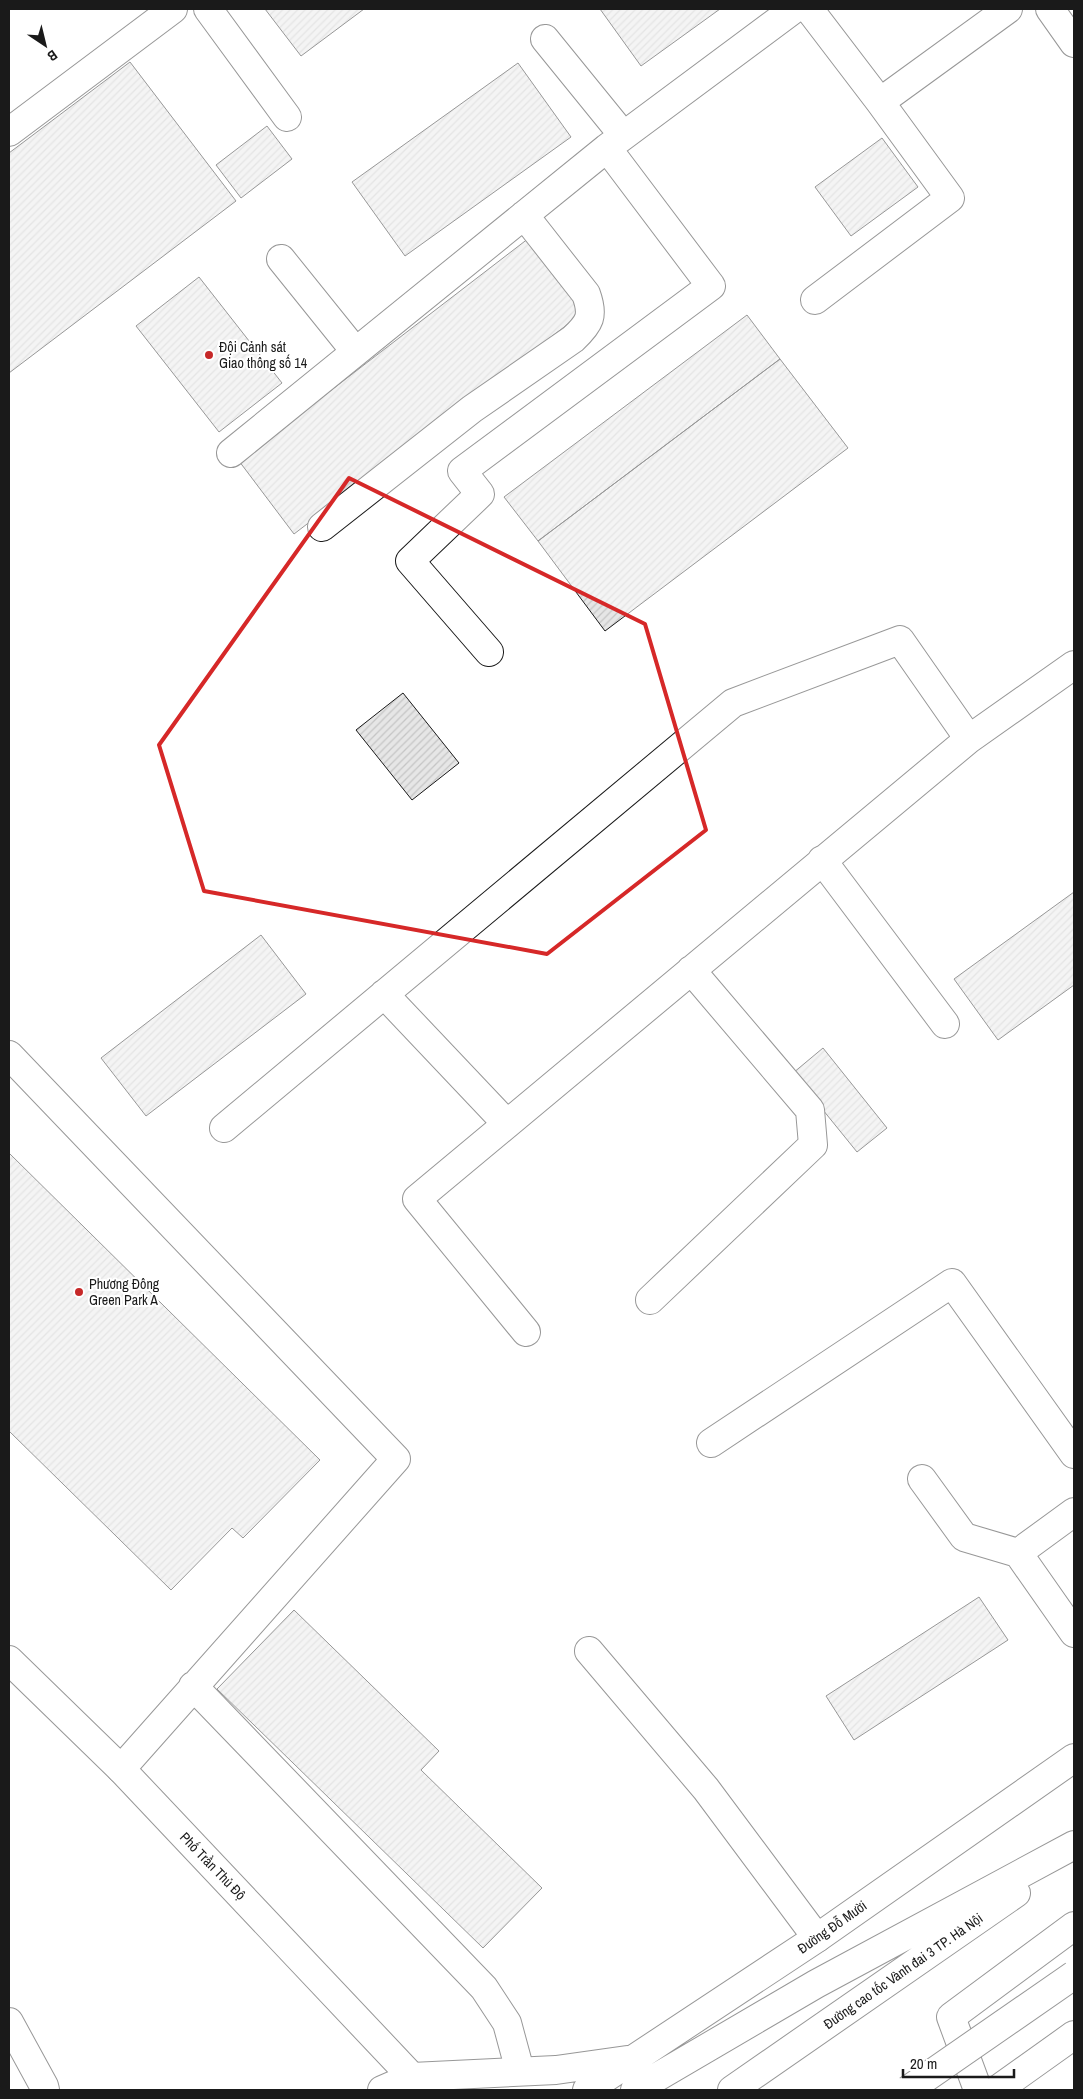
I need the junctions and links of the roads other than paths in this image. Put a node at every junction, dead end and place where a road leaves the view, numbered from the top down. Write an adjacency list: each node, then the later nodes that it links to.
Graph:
1 (172, 9): 11 (main road)
2 (208, 9): 10 (main road)
3 (794, 9): 12 (main road)
4 (809, 9): 9 (main road)
5 (1008, 9): 9 (main road)
6 (1050, 9): 8 (main road)
7 (545, 39): 12 (main road)
8 (1074, 43)
9 (880, 102): 15 (main road)
10 (287, 117)
11 (9, 132)
12 (615, 142): 13 (main road); 19 (main road)
13 (524, 215): 16 (main road); 18 (main road)
14 (280, 259): 16 (main road)
15 (815, 300)
16 (355, 351): 17 (main road)
17 (231, 453)
18 (322, 527)
19 (490, 652)
20 (1074, 664): 21 (main road)
21 (969, 739): 22 (main road); 24 (main road)
22 (822, 860): 23 (main road); 25 (main road)
23 (691, 970): 27 (main road); 29 (main road)
24 (384, 994): 27 (main road); 28 (main road)
25 (945, 1024)
26 (9, 1055): 39 (main road)
27 (507, 1124): 30 (main road)
28 (224, 1128)
29 (650, 1300)
30 (526, 1332)
31 (711, 1443): 32 (main road)
32 (1074, 1454)
33 (922, 1479): 35 (main road)
34 (1074, 1512): 35 (main road)
35 (1018, 1553): 36 (main road)
36 (1074, 1634)
37 (589, 1651): 45 (main road)
38 (9, 1660): 41 (main road, Phố Trần Thủ Độ)
39 (192, 1686): 41 (main road); 50 (main road)
40 (1074, 1758): 45 (main road, Đường Đỗ Mười)
41 (121, 1769): 51 (main road, Phố Trần Thủ Độ)
42 (1074, 1845): 55 (main road)
43 (1074, 1853): 56 (main road, Đường cao tốc Vành đai 3 TP. Hà Nội)
44 (1074, 1926): 58 (main road)
45 (817, 1938): 49 (main road, Đường Đỗ Mười)
46 (1074, 1975): 57 (main road, bridge)
47 (11, 2031): 52 (main road)
48 (1074, 2035): 59 (main road)
49 (633, 2059): 50 (main road); 54 (main road, Đường Đỗ Mười)
50 (520, 2071): 51 (main road)
51 (409, 2084): 53 (main road)
52 (45, 2090)
53 (382, 2090)
54 (587, 2090)
55 (635, 2090)
56 (732, 2090)
57 (908, 2090)
58 (978, 2090)
59 (997, 2090)

